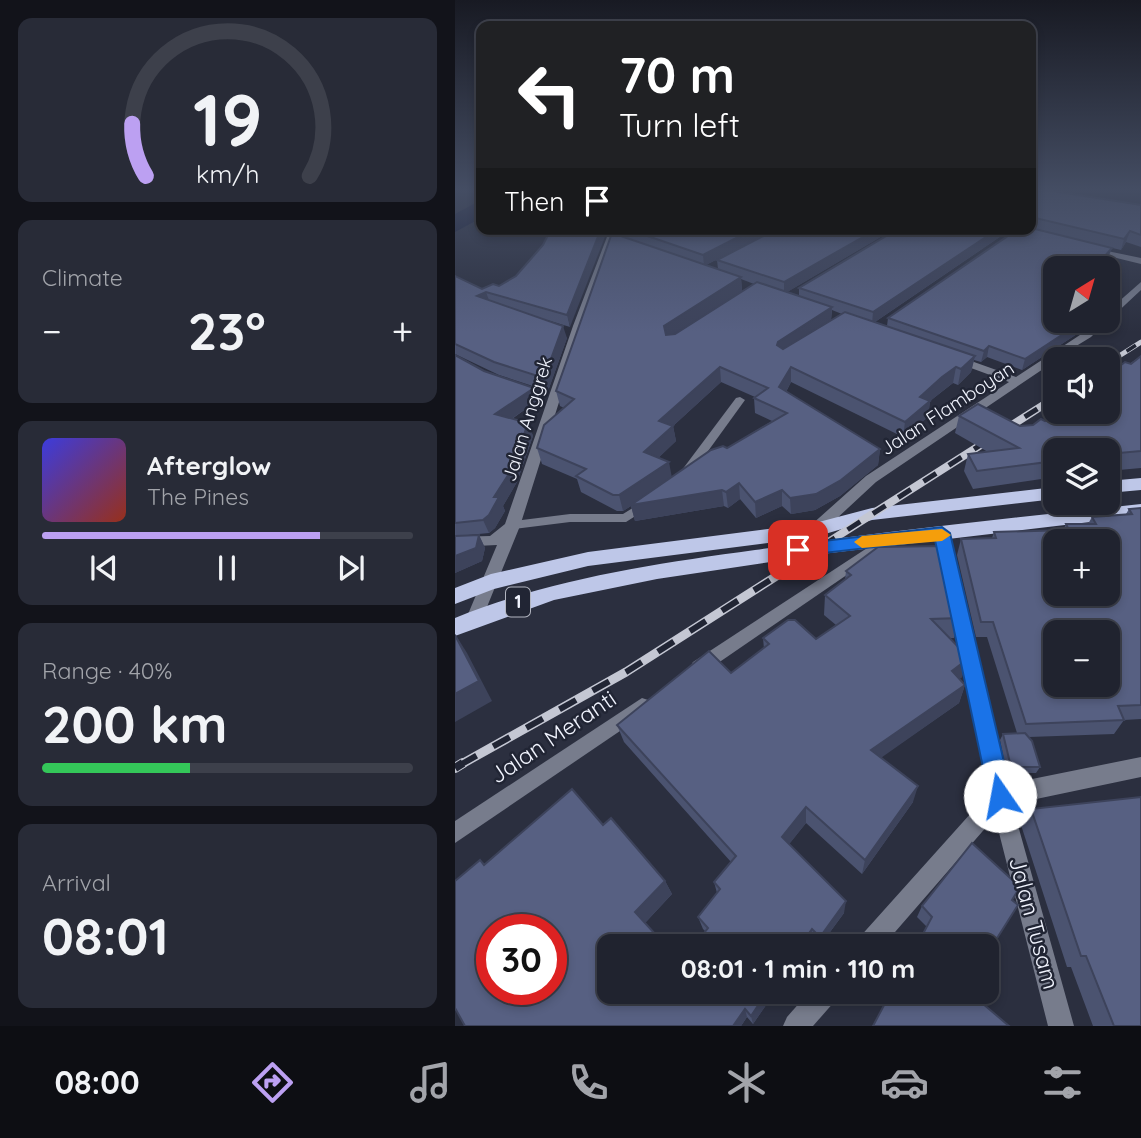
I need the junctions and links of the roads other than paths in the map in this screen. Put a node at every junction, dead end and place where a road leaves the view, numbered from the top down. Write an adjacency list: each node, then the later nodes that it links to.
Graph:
1 (616, 237): 16 (street, Jalan Anggrek)
2 (1087, 248): 3 (street)
3 (1141, 261)
4 (1141, 285): 5 (street)
5 (1120, 305)
6 (1089, 333): 8 (street, Jalan Flamboyan)
7 (941, 353): 8 (street)
8 (1019, 382): 17 (street, Jalan Flamboyan)
9 (740, 400): 10 (lane)
10 (682, 480)
11 (1141, 484): 12 (main road)
12 (1120, 486)
13 (1043, 494): 17 (main road, 1)
14 (659, 495): 16 (lane)
15 (1141, 510): 18 (main road, 1)
16 (514, 525): 20 (street); 21 (street, Jalan Anggrek)
17 (815, 530): 21 (main road, 1)
18 (942, 533): 19 (main road, 1); 28 (street, Jalan Tusam)
19 (887, 540): 23 (main road, 1); 25 (street)
20 (455, 542)
21 (491, 582): 22 (main road, 1); 23 (street, Jalan Anggrek)
22 (455, 596)
23 (474, 618): 24 (main road, 1)
24 (455, 627)
25 (683, 679)
26 (660, 694): 29 (street, Jalan Meranti)
27 (1141, 767): 28 (street)
28 (1000, 796): 30 (street); 33 (street, Jalan Tusam)
29 (455, 833)
30 (878, 934)
31 (815, 1004): 32 (street)
32 (796, 1026)
33 (1061, 1026)

